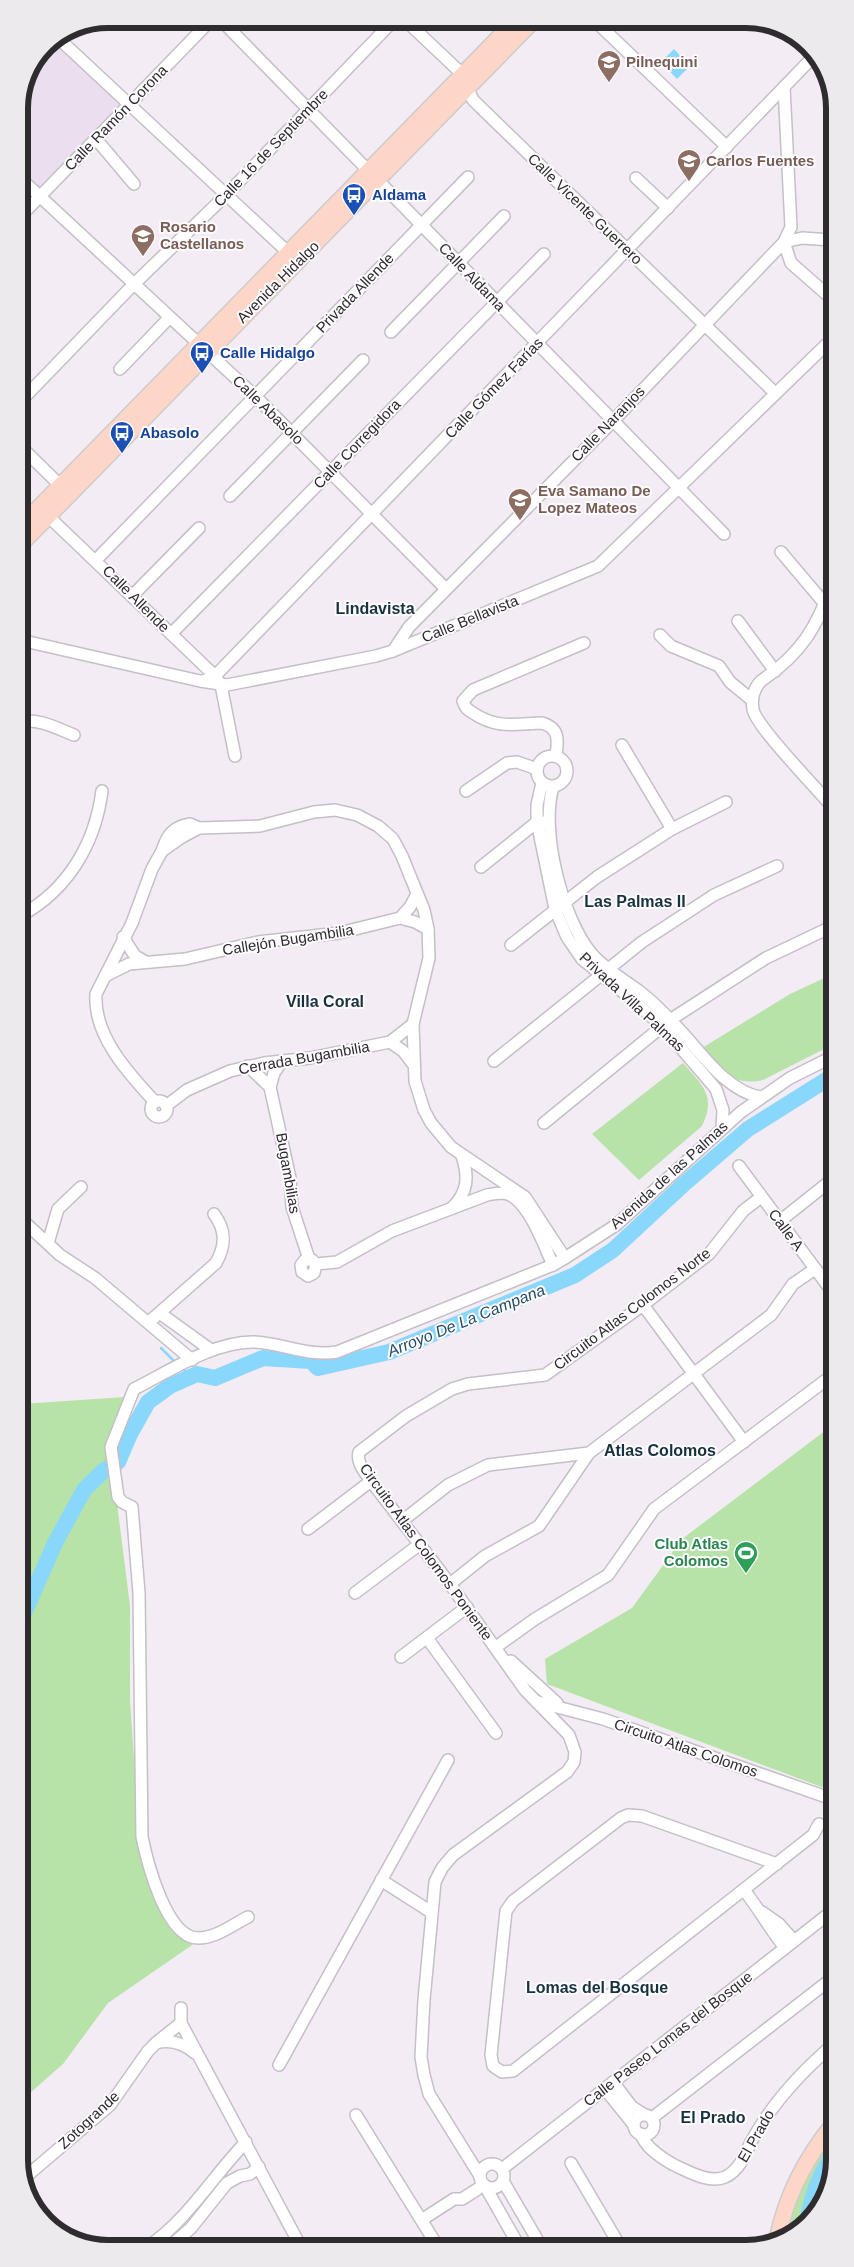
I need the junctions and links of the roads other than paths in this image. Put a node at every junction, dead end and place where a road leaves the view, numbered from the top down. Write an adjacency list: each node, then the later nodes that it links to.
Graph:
1 (203, 28): 12 (street, Calle Ramón Corona)
2 (229, 28): 13 (street, Calle Aldama)
3 (386, 28): 13 (street, Calle 16 de Septiembre)
4 (413, 28): 10 (street, Calle Vicente Guerrero)
5 (510, 28): 10 (main road, Avenida Hidalgo)
6 (525, 28): 10 (main road, Avenida Hidalgo)
7 (602, 28): 15 (street)
8 (62, 42): 12 (street)
9 (810, 60): 11 (street, Calle Gómez Farías)
10 (465, 82): 16 (main road, Avenida Hidalgo); 29 (street, Calle Vicente Guerrero)
11 (784, 87): 15 (street, Calle Gómez Farías); 28 (street)
12 (130, 103): 14 (street, Calle Ramón Corona); 21 (street)
13 (309, 108): 16 (street, Calle Aldama); 21 (street, Calle 16 de Septiembre)
14 (96, 139): 19 (street); 22 (street, Calle Ramón Corona)
15 (726, 147): 23 (street, Calle Gómez Farías)
16 (374, 175): 26 (street, Calle Aldama); 31 (main road, Avenida Hidalgo)
17 (468, 177): 26 (street, Privada Allende)
18 (636, 178): 23 (street)
19 (134, 184)
20 (28, 185): 22 (street, Calle Abasolo)
21 (226, 195): 31 (street); 33 (street, Calle 16 de Septiembre)
22 (40, 196): 24 (street, Calle Ramón Corona); 33 (street, Calle Abasolo)
23 (668, 208): 29 (street, Calle Gómez Farías)
24 (28, 209)
25 (504, 216): 32 (street)
26 (421, 225): 32 (street, Calle Aldama); 46 (street, Privada Allende)
27 (826, 240): 28 (street)
28 (784, 242): 34 (street); 37 (street, Calle Naranjos)
29 (628, 249): 37 (street, Calle Vicente Guerrero); 39 (street, Calle Gómez Farías)
30 (544, 254): 35 (street, Calle Corregidora)
31 (294, 257): 41 (main road, Avenida Hidalgo)
32 (458, 263): 35 (street, Calle Aldama); 38 (street)
33 (134, 285): 36 (street, Calle Abasolo); 45 (street, Calle 16 de Septiembre)
34 (826, 294)
35 (496, 302): 39 (street, Calle Aldama); 50 (street, Calle Corregidora)
36 (170, 318): 41 (street, Calle Abasolo); 43 (street)
37 (702, 325): 44 (street, Calle Vicente Guerrero); 47 (street, Calle Naranjos)
38 (391, 332)
39 (536, 344): 47 (street, Calle Aldama); 54 (street, Calle Gómez Farías)
40 (826, 344): 44 (street, Calle Bellavista)
41 (203, 349): 46 (street, Calle Abasolo); 52 (main road, Avenida Hidalgo)
42 (363, 360): 48 (street)
43 (120, 370)
44 (775, 393): 51 (street, Calle Bellavista)
45 (28, 394)
46 (255, 396): 48 (street, Calle Abasolo); 61 (street, Privada Allende)
47 (613, 421): 51 (street, Calle Aldama); 62 (street, Calle Naranjos)
48 (292, 433): 50 (street, Calle Abasolo); 53 (street)
49 (28, 454): 52 (street)
50 (331, 471): 54 (street, Calle Abasolo); 66 (street, Calle Corregidora)
51 (679, 488): 58 (street, Calle Aldama); 70 (street, Calle Bellavista)
52 (65, 490): 55 (main road, Avenida Hidalgo); 56 (main road, Avenida Hidalgo)
53 (230, 496)
54 (370, 514): 62 (street, Calle Abasolo); 72 (street, Calle Gómez Farías)
55 (48, 516): 59 (main road, Avenida Hidalgo); 61 (street, Calle Allende)
56 (28, 520)
57 (199, 528): 63 (street)
58 (724, 534)
59 (28, 537)
60 (781, 552): 64 (street)
61 (96, 560): 63 (street, Calle Allende)
62 (446, 589): 70 (street, Calle Naranjos)
63 (132, 596): 66 (street, Calle Allende)
64 (826, 604): 71 (street)
65 (738, 621): 71 (street)
66 (171, 634): 72 (street, Calle Allende)
67 (660, 635): 73 (street)
68 (28, 642): 72 (street, Calle Bellavista)
69 (584, 643): 78 (street)
70 (393, 650): 72 (street, Calle Bellavista)
71 (775, 671): 73 (street)
72 (218, 681): 77 (street)
73 (752, 700): 81 (street)
74 (28, 720): 75 (street)
75 (74, 735)
76 (622, 745): 88 (street)
77 (235, 756)
78 (556, 756): 79 (street); 80 (street)
79 (537, 769): 80 (street); 83 (street)
80 (548, 785): 87 (street, Privada Villa Palmas)
81 (818, 789): 84 (street); 85 (street)
82 (102, 791): 93 (street)
83 (466, 791)
84 (826, 791)
85 (826, 799)
86 (726, 802): 88 (street)
87 (542, 822): 90 (street); 92 (street, Privada Villa Palmas)
88 (672, 828): 92 (street)
89 (777, 866): 100 (street)
90 (481, 867)
91 (417, 894): 94 (street); 95 (street); 97 (street)
92 (560, 905): 98 (street); 100 (street, Privada Villa Palmas)
93 (28, 911)
94 (400, 918): 95 (street); 99 (street, Callejón Bugambilia)
95 (428, 929): 103 (street)
96 (826, 929): 102 (street)
97 (123, 938): 99 (street); 101 (street)
98 (511, 944)
99 (146, 962): 101 (street, Callejón Bugambilia)
100 (604, 971): 102 (street, Privada Villa Palmas); 107 (street)
101 (104, 977): 109 (street, Cerrada Bugambilia)
102 (666, 1023): 110 (street, Privada Villa Palmas); 112 (street, Privada Villa Palmas); 114 (street)
103 (413, 1024): 104 (street, Cerrada Bugambilia); 108 (street)
104 (390, 1042): 106 (street, Cerrada Bugambilia); 108 (street, Cerrada Bugambilia)
105 (826, 1060): 113 (street, Avenida de las Palmas)
106 (282, 1061): 109 (street, Cerrada Bugambilia); 111 (street)
107 (494, 1061)
108 (413, 1064): 116 (street)
109 (248, 1066): 111 (street)
110 (731, 1084): 112 (street); 113 (street, Privada Villa Palmas)
111 (270, 1087): 121 (street, Bugambilias)
112 (719, 1094): 115 (street)
113 (760, 1097): 115 (street, Avenida de las Palmas)
114 (544, 1123)
115 (722, 1128): 126 (street, Avenida de las Palmas)
116 (462, 1156): 121 (street); 126 (street)
117 (739, 1166): 120 (street, Calle A)
118 (826, 1184): 123 (street)
119 (81, 1187): 125 (street)
120 (761, 1197): 123 (street, Calle A); 130 (street, Circuito Atlas Colomos Norte)
121 (450, 1209): 127 (street)
122 (214, 1214): 131 (street)
123 (780, 1221): 128 (street, Calle A)
124 (28, 1225): 125 (street)
125 (48, 1243): 131 (street)
126 (565, 1258): 127 (street, Avenida de las Palmas)
127 (553, 1265): 132 (street, Avenida de las Palmas)
128 (816, 1269): 129 (street, Calle A); 133 (street)
129 (826, 1283)
130 (643, 1306): 133 (street); 137 (street, Circuito Atlas Colomos Norte)
131 (155, 1318): 132 (street); 132 (street)
132 (198, 1357): 159 (street, Avenida de las Palmas)
133 (693, 1373): 135 (street); 136 (street)
134 (826, 1380): 135 (street)
135 (744, 1442): 146 (street)
136 (589, 1453): 139 (street); 142 (street)
137 (358, 1458): 138 (street, Circuito Atlas Colomos Poniente)
138 (371, 1481): 139 (street, Circuito Atlas Colomos Poniente); 140 (street)
139 (402, 1521): 141 (street, Circuito Atlas Colomos Poniente)
140 (308, 1529)
141 (420, 1544): 142 (street, Circuito Atlas Colomos Poniente); 143 (street)
142 (450, 1584): 144 (street, Circuito Atlas Colomos Poniente)
143 (355, 1593)
144 (467, 1607): 145 (street); 146 (street, Circuito Atlas Colomos Poniente)
145 (427, 1638): 147 (street); 150 (street)
146 (496, 1647): 148 (street); 149 (street)
147 (401, 1657)
148 (536, 1702): 149 (street, Circuito Atlas Colomos); 157 (street)
149 (603, 1719): 152 (street, Circuito Atlas Colomos)
150 (496, 1733)
151 (448, 1760): 155 (street)
152 (826, 1797)
153 (819, 1824): 154 (street)
154 (777, 1864): 156 (street); 156 (street)
155 (381, 1880): 157 (street); 167 (street)
156 (744, 1890): 160 (street)
157 (431, 1908): 180 (street)
158 (826, 1916): 160 (street, Calle Paseo Lomas del Bosque)
159 (248, 1917)
160 (790, 1945): 168 (street, Calle Paseo Lomas del Bosque)
161 (826, 1983): 170 (street)
162 (181, 2008): 163 (street)
163 (181, 2024): 164 (street, Zotogrande); 166 (street)
164 (156, 2043): 166 (street); 178 (street, Zotogrande)
165 (826, 2051): 172 (street, El Prado)
166 (198, 2055): 174 (street)
167 (279, 2065)
168 (609, 2085): 170 (street); 171 (street); 177 (street, Calle Paseo Lomas del Bosque)
169 (356, 2115): 181 (street)
170 (648, 2116): 171 (street); 172 (street)
171 (634, 2124): 172 (street)
172 (641, 2134)
173 (826, 2134): 182 (main road)
174 (246, 2142): 176 (street); 183 (street)
175 (571, 2163): 189 (street)
176 (259, 2167): 184 (street); 185 (street)
177 (502, 2169): 179 (street); 180 (street)
178 (28, 2172)
179 (503, 2181): 180 (street); 188 (street)
180 (482, 2182): 181 (street); 187 (street)
181 (423, 2219): 186 (street)
182 (779, 2232)
183 (160, 2239)
184 (178, 2239)
185 (297, 2239)
186 (434, 2240)
187 (515, 2240)
188 (537, 2240)
189 (616, 2240)

